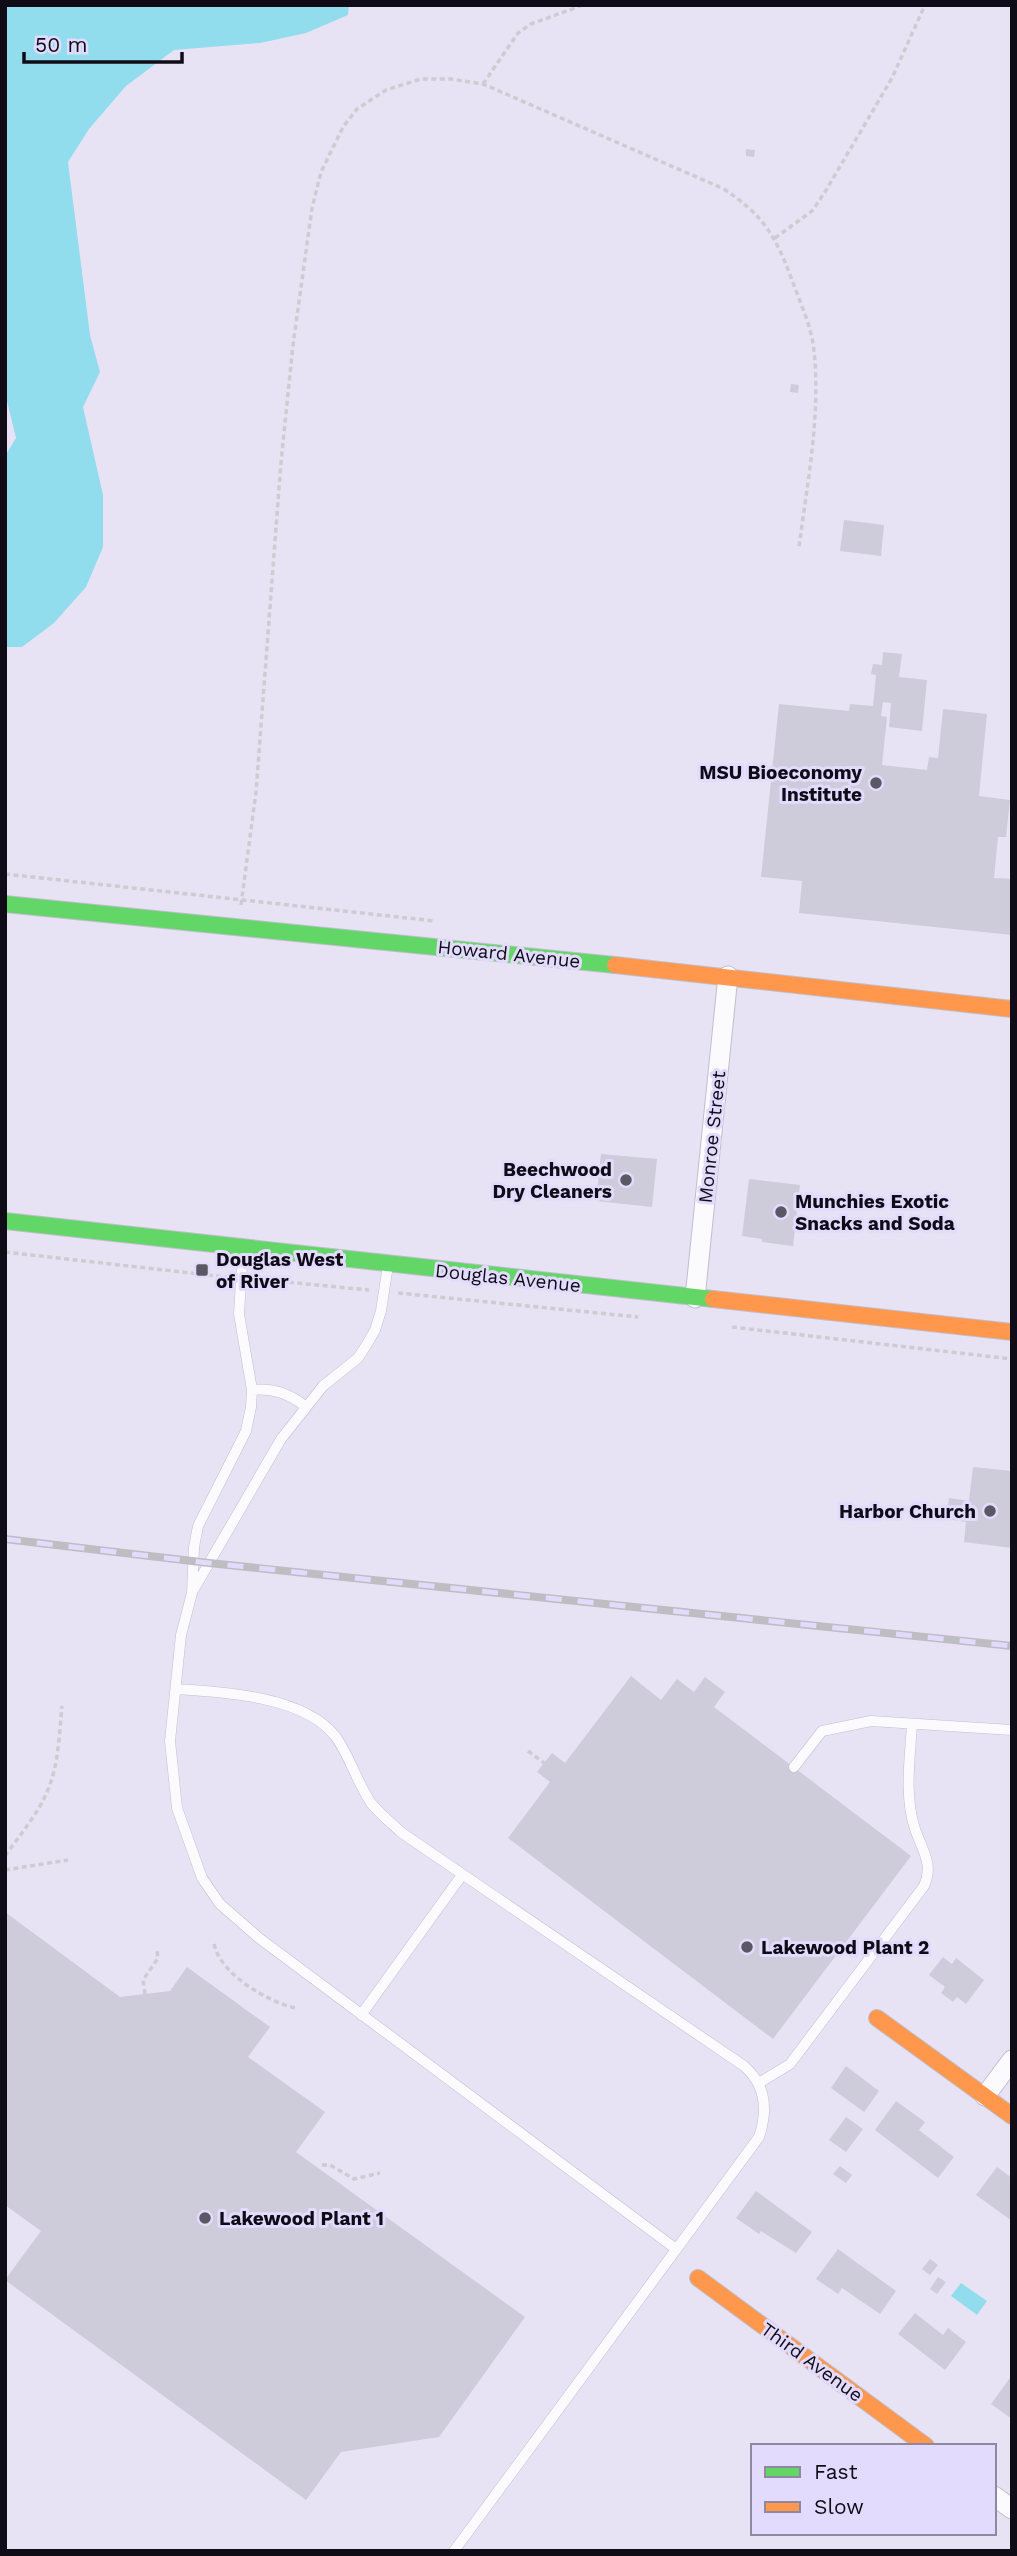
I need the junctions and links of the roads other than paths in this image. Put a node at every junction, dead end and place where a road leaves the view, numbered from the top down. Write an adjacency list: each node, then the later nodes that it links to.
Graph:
1 (5, 904): 2 (street, Howard Avenue)
2 (728, 975): 3 (street, Howard Avenue); 7 (street, Monroe Street)
3 (1012, 1009)
4 (5, 1222): 5 (street, Douglas Avenue)
5 (243, 1248): 6 (street, Douglas Avenue); 9 (lane)
6 (388, 1265): 7 (street, Douglas Avenue); 10 (lane)
7 (695, 1298): 8 (street, Douglas Avenue)
8 (1012, 1332)
9 (252, 1390): 10 (lane); 11 (lane)
10 (305, 1406): 11 (lane)
11 (192, 1593): 12 (lane)
12 (176, 1689): 16 (lane); 17 (lane)
13 (912, 1724): 14 (lane); 15 (lane); 20 (lane)
14 (1012, 1730)
15 (794, 1767)
16 (462, 1874): 17 (lane); 20 (lane)
17 (361, 2015): 23 (lane)
18 (877, 2018): 21 (street)
19 (1012, 2060): 21 (street)
20 (759, 2083): 23 (lane)
21 (985, 2096): 22 (street)
22 (1012, 2116)
23 (676, 2249): 28 (lane)
24 (698, 2278): 25 (street, Third Avenue)
25 (923, 2444)
26 (996, 2497): 27 (street)
27 (1012, 2509)
28 (454, 2551)

